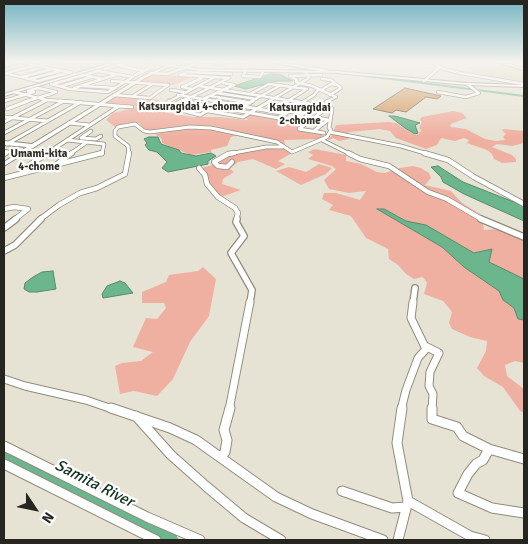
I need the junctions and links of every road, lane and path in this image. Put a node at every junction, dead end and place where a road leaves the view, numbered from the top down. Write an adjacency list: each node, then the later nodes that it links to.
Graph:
1 (34, 86): 31 (street)
2 (61, 86): 26 (street)
3 (77, 86): 26 (street)
4 (93, 86): 21 (street)
5 (128, 86): 42 (street)
6 (148, 86): 45 (street)
7 (166, 86): 45 (street)
8 (183, 86): 27 (street)
9 (199, 86): 27 (street)
10 (201, 86): 25 (street)
11 (215, 86): 25 (street)
12 (231, 86): 29 (street)
13 (264, 86): 38 (street)
14 (282, 86): 47 (street)
15 (287, 86): 22 (street)
16 (312, 86): 30 (street)
17 (327, 86): 30 (street)
18 (338, 86): 44 (street)
19 (466, 86): 23 (street)
20 (487, 86): 23 (street)
21 (99, 87): 24 (street)
22 (294, 87): 34 (street); 50 (street)
23 (470, 87): 35 (street)
24 (115, 88): 26 (street)
25 (211, 88): 29 (street); 48 (street)
26 (70, 89)
27 (192, 89): 33 (street)
28 (171, 90): 33 (street)
29 (224, 90): 36 (street); 38 (street)
30 (320, 90): 39 (street); 44 (street)
31 (14, 92): 37 (street); 40 (street)
32 (34, 92): 40 (street); 41 (street); 41 (street)
33 (184, 92): 43 (street)
34 (303, 92): 39 (street); 54 (street)
35 (438, 92)
36 (217, 93): 46 (street); 52 (street)
37 (4, 94)
38 (250, 94): 47 (street)
39 (315, 94): 59 (street)
40 (26, 95): 49 (street); 55 (street)
41 (45, 95): 49 (street)
42 (114, 95): 45 (street); 63 (street)
43 (178, 95): 48 (street); 69 (street)
44 (330, 95): 91 (street)
45 (133, 96)
46 (211, 96): 51 (street); 62 (street)
47 (262, 96): 50 (street); 52 (street)
48 (191, 97): 51 (street); 57 (street)
49 (37, 98): 53 (street); 71 (street)
50 (276, 98): 54 (street); 72 (street)
51 (204, 99): 61 (street)
52 (256, 99): 62 (street)
53 (47, 100): 56 (street); 73 (street)
54 (290, 100): 59 (street); 75 (street)
55 (4, 101)
56 (64, 101): 58 (street); 82 (street)
57 (183, 101): 64 (street); 70 (street)
58 (80, 102): 63 (street); 83 (street)
59 (303, 102): 65 (street); 77 (street)
60 (320, 102): 65 (street)
61 (223, 103): 67 (street); 70 (street)
62 (250, 103): 67 (street)
63 (100, 104): 66 (street); 85 (street)
64 (175, 104): 69 (street); 74 (street)
65 (316, 105): 78 (street); 81 (street)
66 (119, 106): 68 (street); 86 (street)
67 (244, 106): 72 (street)
68 (132, 107)
69 (169, 107): 74 (street)
70 (216, 107): 74 (street); 76 (street)
71 (5, 109): 73 (street)
72 (258, 109): 75 (street); 76 (street)
73 (25, 111): 80 (street)
74 (208, 111): 76 (street)
75 (272, 111): 77 (street)
76 (251, 113): 77 (street)
77 (288, 113): 78 (street)
78 (302, 114): 81 (street); 87 (street)
79 (4, 117): 80 (street)
80 (12, 118): 82 (street); 84 (street)
81 (313, 118): 87 (street); 90 (street)
82 (30, 119): 83 (street); 92 (street)
83 (48, 121): 97 (street)
84 (4, 122)
85 (68, 123): 86 (street); 98 (street)
86 (90, 125): 88 (street)
87 (304, 125): 90 (street)
88 (82, 130): 89 (street); 94 (street)
89 (91, 131): 89 (street)
90 (314, 131): 93 (street)
91 (330, 132): 95 (street); 106 (street)
92 (4, 133)
93 (324, 133)
94 (67, 140): 96 (street); 104 (street)
95 (322, 140): 99 (street); 109 (street)
96 (87, 142): 102 (street); 102 (street)
97 (6, 144): 98 (street)
98 (33, 146): 101 (street)
99 (283, 146): 100 (street); 110 (street)
100 (232, 162)
101 (4, 164)
102 (55, 165): 104 (street)
103 (200, 168): 117 (street)
104 (27, 172): 105 (street)
105 (4, 178)
106 (524, 204)
107 (4, 209): 108 (street)
108 (4, 228)
109 (524, 237)
110 (4, 251)
111 (415, 288): 112 (street)
112 (424, 346): 116 (street); 121 (street)
113 (4, 379): 114 (street)
114 (134, 415): 117 (street); 125 (street)
115 (4, 446): 124 (street)
116 (488, 449): 118 (street); 122 (street)
117 (221, 457): 126 (street)
118 (524, 459)
119 (4, 464): 123 (street)
120 (342, 490): 121 (street)
121 (407, 504): 127 (street); 128 (street)
122 (524, 513)
123 (156, 540)
124 (200, 540)
125 (281, 540)
126 (383, 540)
127 (398, 540)
128 (485, 540)

